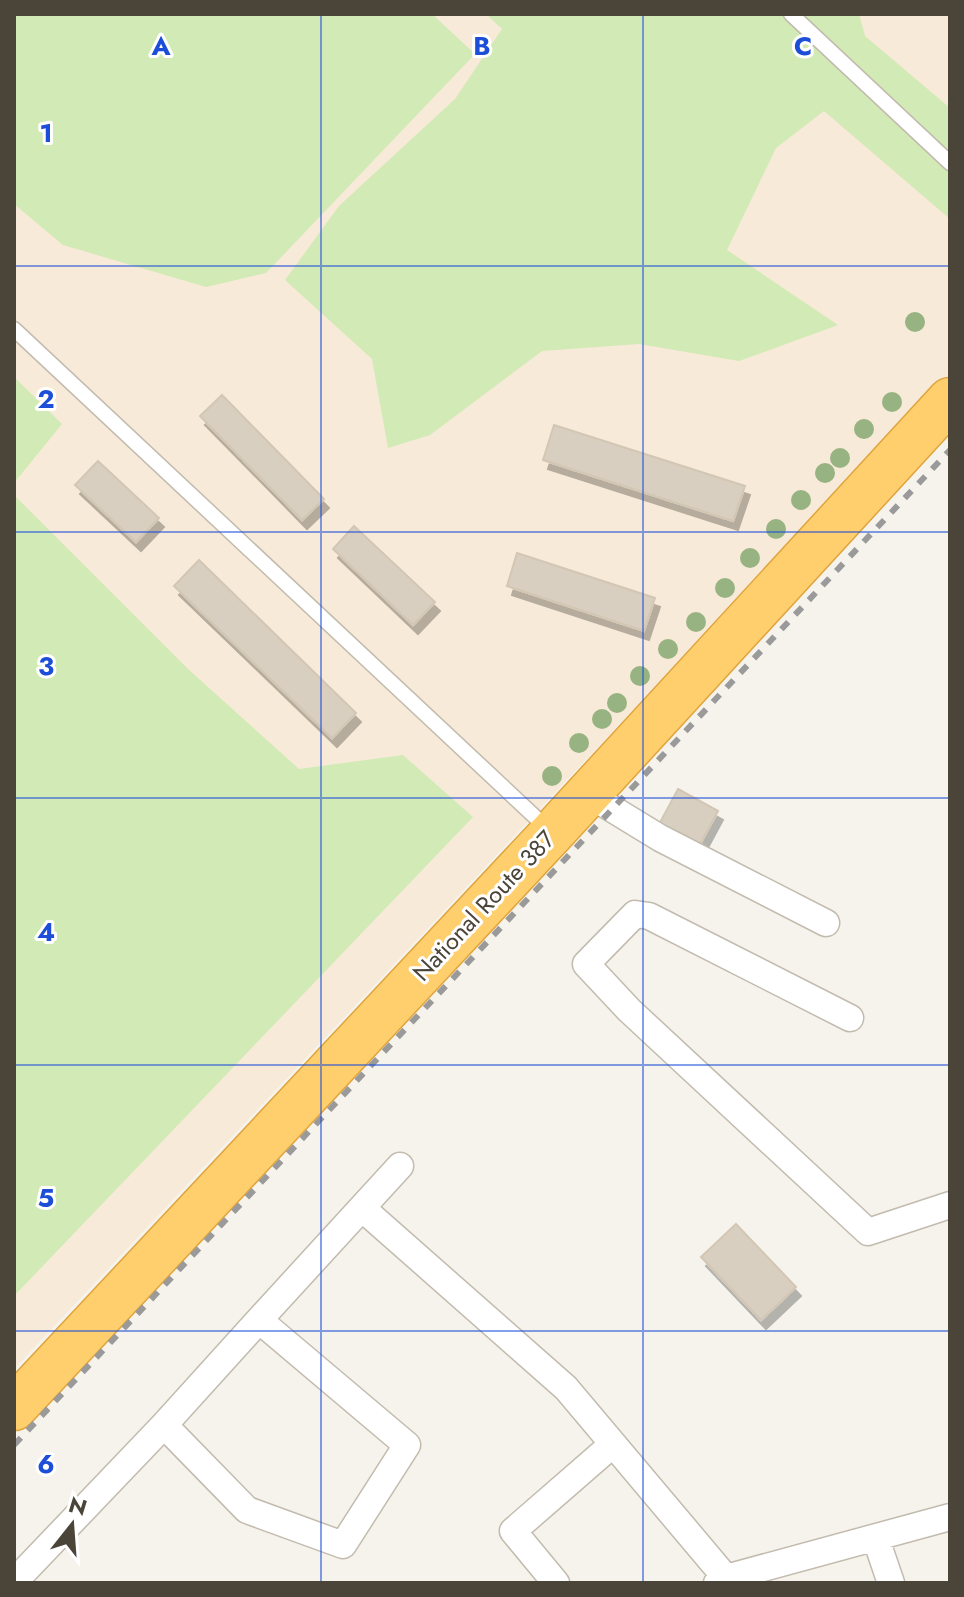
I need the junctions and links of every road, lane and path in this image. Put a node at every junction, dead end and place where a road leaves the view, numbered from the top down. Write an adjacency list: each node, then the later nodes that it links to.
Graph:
1 (791, 14): 2 (lane)
2 (950, 163)
3 (14, 329): 6 (lane)
4 (950, 400): 5 (highway, National Route 387)
5 (588, 794): 6 (highway, National Route 387); 7 (street)
6 (552, 833): 13 (highway, National Route 387)
7 (826, 923)
8 (850, 1018): 10 (street)
9 (400, 1166): 11 (street)
10 (950, 1205)
11 (363, 1209): 12 (street); 15 (street)
12 (259, 1320): 14 (street); 14 (street)
13 (14, 1408)
14 (164, 1425): 19 (street)
15 (613, 1444): 18 (street); 20 (street)
16 (950, 1517): 17 (street)
17 (876, 1539): 18 (street); 21 (street)
18 (722, 1581)
19 (14, 1582)
20 (556, 1583)
21 (891, 1583)

